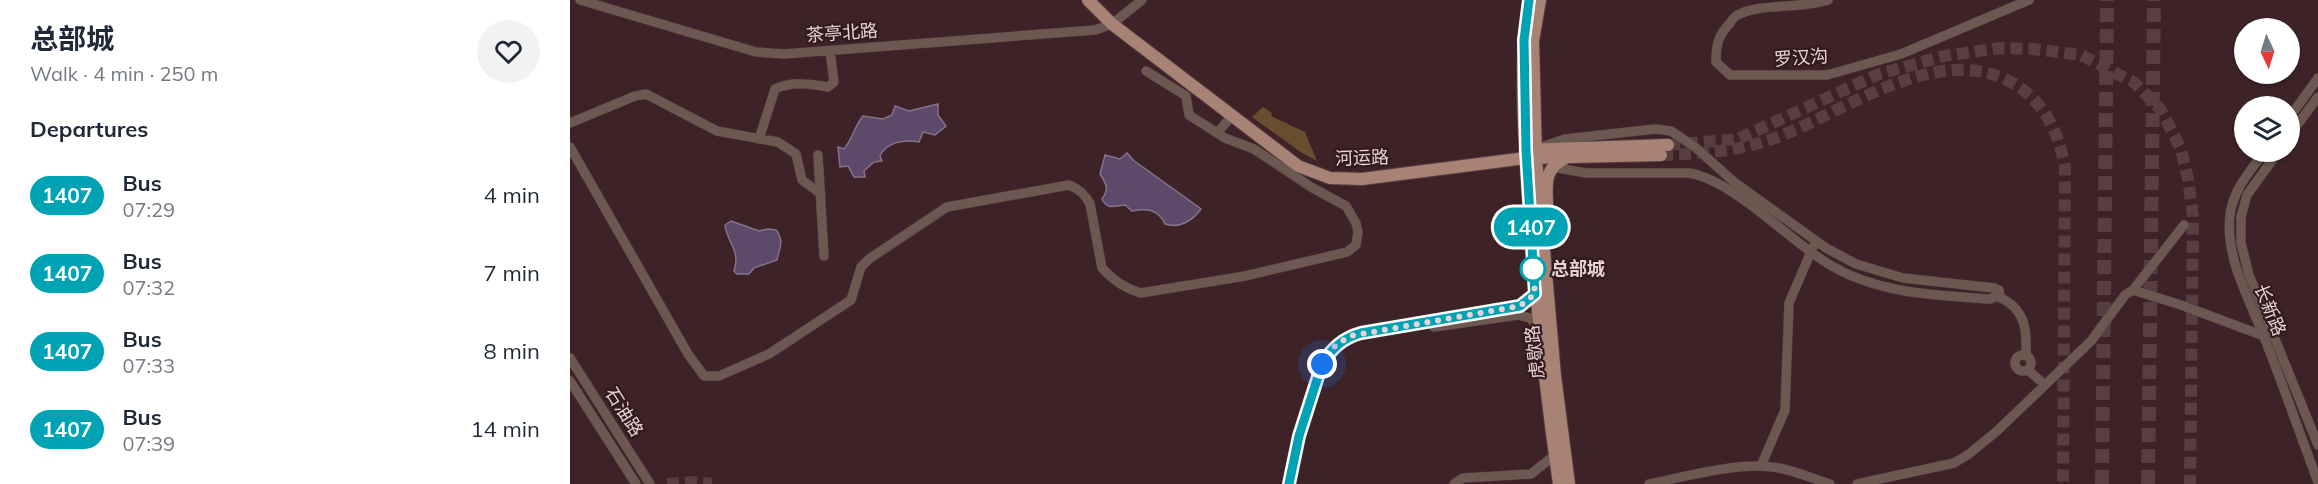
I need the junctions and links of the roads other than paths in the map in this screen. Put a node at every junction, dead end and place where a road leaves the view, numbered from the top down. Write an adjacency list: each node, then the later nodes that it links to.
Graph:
1 (580, 0): 10 (street, 茶亭北路)
2 (1088, 0): 9 (main road, 河运路)
3 (1098, 0): 9 (main road, 河运路)
4 (1142, 0): 9 (street)
5 (1529, 0): 21 (main road, 虎歇路)
6 (1540, 0): 21 (main road, 虎歇路)
7 (1828, 0): 8 (street, 罗汉沟)
8 (2028, 0)
9 (1115, 22): 10 (street, 茶亭北路); 15 (main road, 河运路); 21 (main road, 河运路)
10 (830, 51): 19 (street)
11 (1146, 71): 18 (street)
12 (2318, 78): 14 (street)
13 (2318, 97): 16 (street)
14 (2300, 103)
15 (1231, 117): 18 (street); 21 (main road, 河运路)
16 (2300, 121)
17 (570, 123): 19 (street)
18 (1217, 133): 20 (street)
19 (759, 139): 29 (street)
20 (570, 147)
21 (1531, 154): 23 (main road, 河运路); 23 (main road, 河运路); 24 (street); 31 (main road, 虎歇路); 36 (main road, 虎歇路)
22 (818, 155): 29 (street)
23 (1569, 157): 27 (main road)
24 (1709, 160): 28 (street); 32 (street)
25 (2257, 162): 39 (street, 长新路)
26 (2271, 162): 45 (street, 长新路)
27 (1552, 167): 28 (street); 31 (main road)
28 (1689, 173): 33 (street)
29 (821, 194): 34 (street)
30 (2184, 225): 35 (street)
31 (1542, 240): 50 (main road, 虎歇路)
32 (1817, 241): 33 (street); 37 (street)
33 (1811, 252): 37 (street); 48 (street)
34 (824, 256)
35 (2133, 290): 39 (street); 44 (street)
36 (1535, 294): 38 (main road, 虎歇路); 54 (street)
37 (1999, 297): 40 (street)
38 (1538, 328): 47 (main road, 虎歇路); 55 (street)
39 (2264, 336): 46 (street, 长新路)
40 (2026, 356): 42 (street); 42 (street)
41 (570, 358): 53 (street, 石油路)
42 (2028, 370): 44 (street)
43 (570, 381): 52 (street, 石油路)
44 (2045, 385): 61 (street)
45 (2318, 444)
46 (2305, 447): 49 (street); 51 (street, 长新路)
47 (1555, 454): 56 (street); 57 (main road, 虎歇路)
48 (1761, 466): 59 (street); 60 (street)
49 (2318, 467)
50 (1568, 478): 58 (street)
51 (2318, 482)
52 (636, 484)
53 (650, 484)
54 (1289, 484)
55 (1294, 484)
56 (1454, 484)
57 (1559, 484)
58 (1575, 484)
59 (1649, 484)
60 (1830, 484)
61 (1857, 484)

